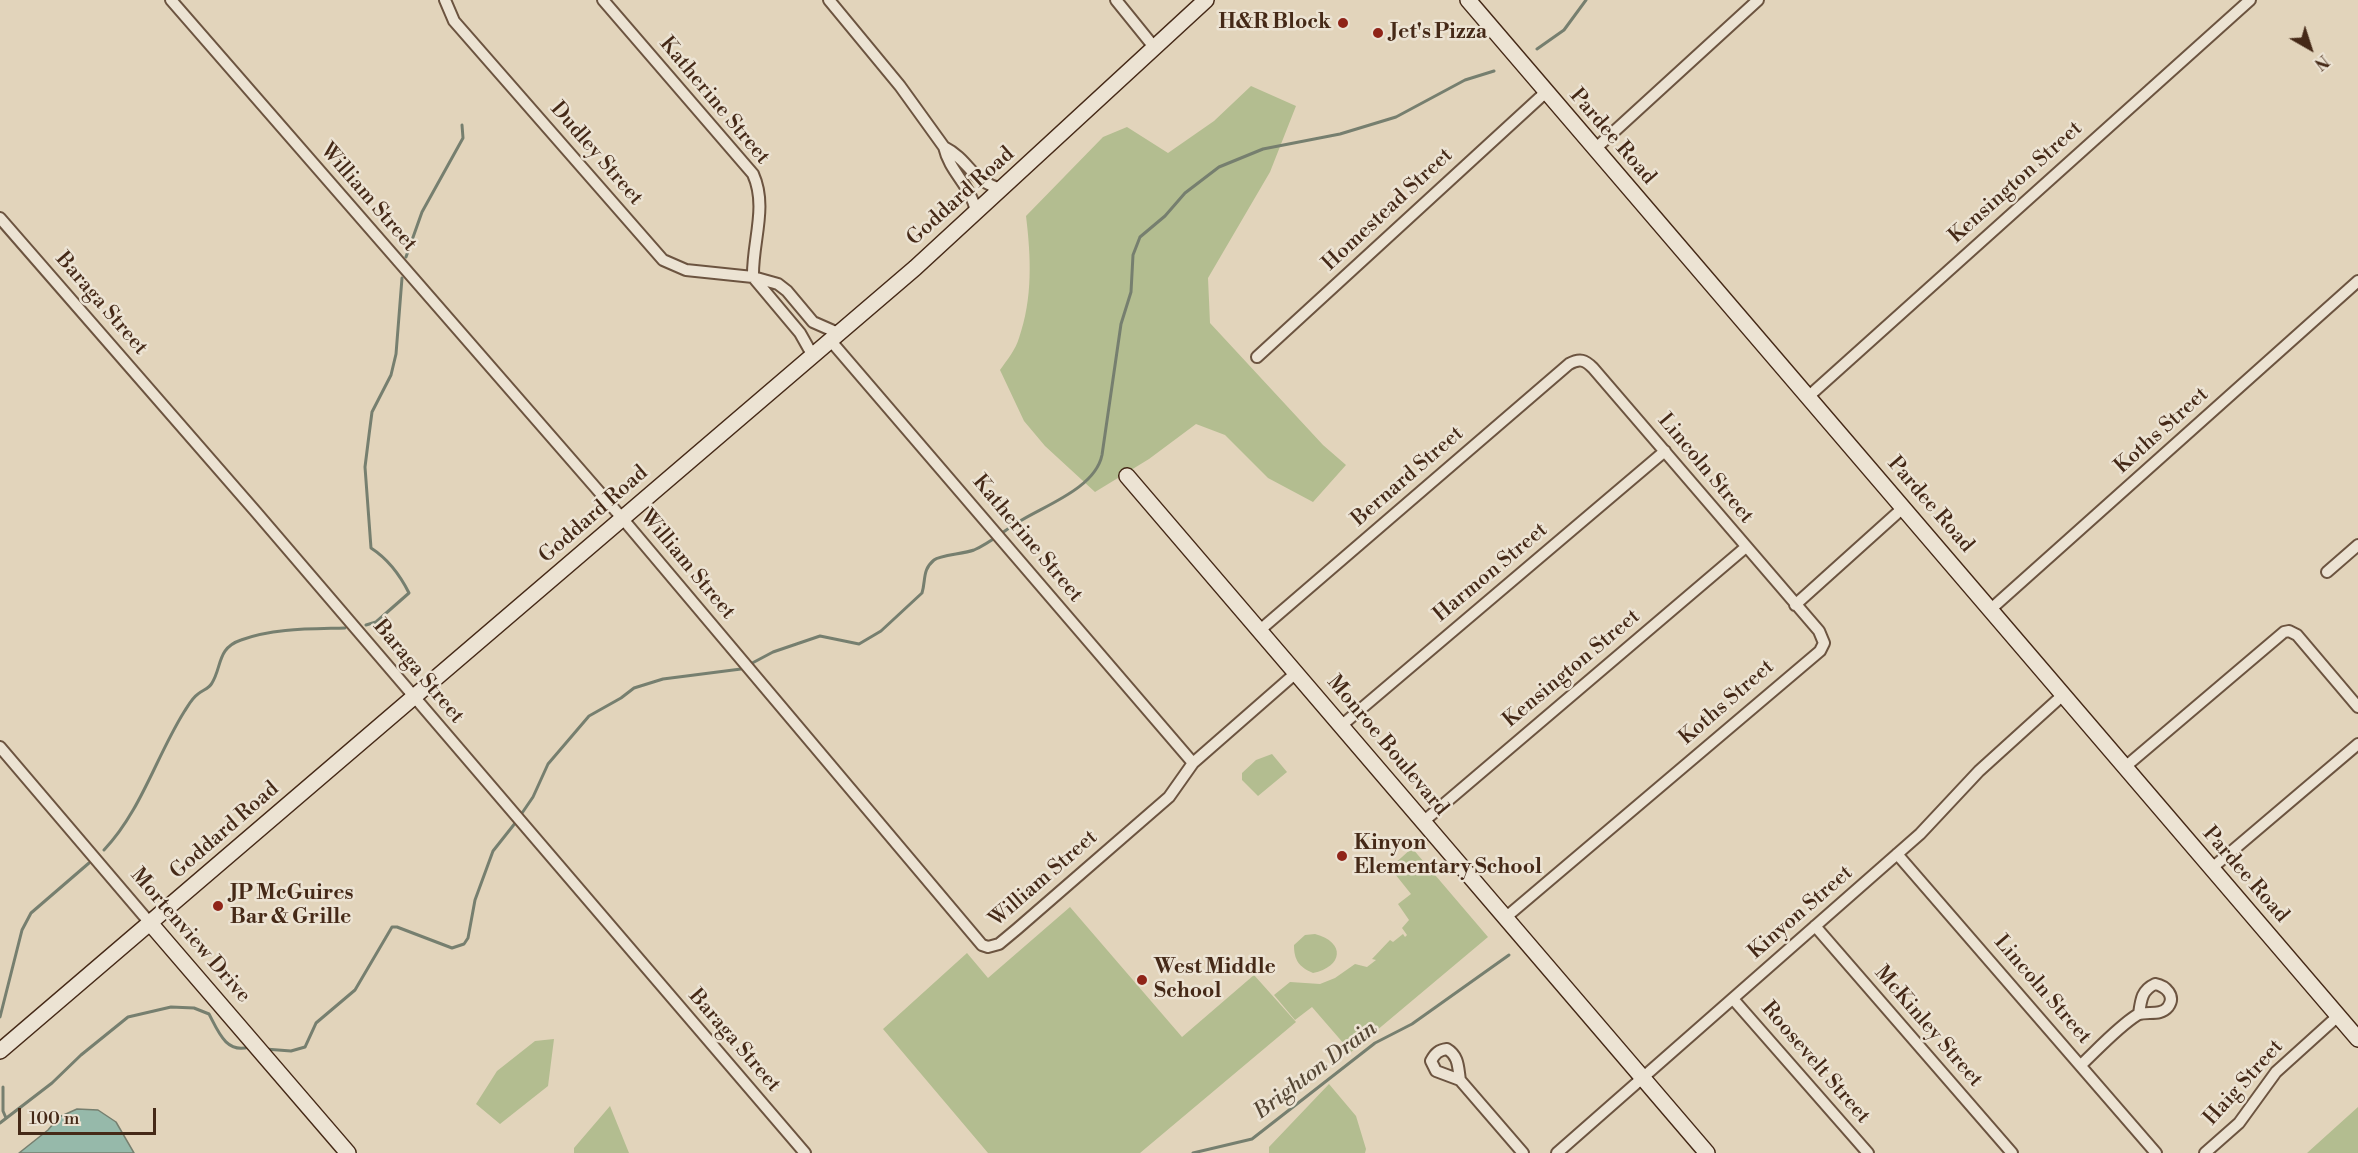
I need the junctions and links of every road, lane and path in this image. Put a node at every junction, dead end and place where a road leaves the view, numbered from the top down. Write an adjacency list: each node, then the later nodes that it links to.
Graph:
1 (171, 0): 27 (street, William Street)
2 (445, 0): 17 (street, Dudley Street)
3 (603, 0): 17 (street, Katherine Street)
4 (829, 0): 12 (street)
5 (1116, 0): 10 (street)
6 (1206, 0): 10 (main road, Goddard Road)
7 (1467, 0): 11 (main road, Pardee Road)
8 (1758, 0): 13 (street)
9 (2250, 0): 23 (street, Kensington Street)
10 (1154, 47): 14 (main road, Goddard Road)
11 (1546, 92): 13 (main road, Pardee Road); 21 (street, Homestead Street)
12 (944, 147): 14 (street); 15 (street)
13 (1595, 149): 23 (main road, Pardee Road)
14 (1002, 189): 15 (main road, Goddard Road)
15 (976, 211): 19 (main road, Goddard Road)
16 (0, 218): 36 (street, Baraga Street)
17 (753, 277): 19 (street, Katherine Street); 20 (street)
18 (2358, 281): 32 (street, Koths Street)
19 (834, 337): 20 (main road, Goddard Road); 41 (street, Katherine Street)
20 (813, 356): 27 (main road, Goddard Road)
21 (1257, 357)
22 (1584, 360): 24 (street, Lincoln Street); 33 (street, Bernard Street)
23 (1809, 396): 26 (main road, Pardee Road)
24 (1665, 451): 29 (street, Lincoln Street); 38 (street, Harmon Street)
25 (1127, 476): 33 (main road, Monroe Boulevard)
26 (1904, 507): 31 (street); 32 (main road, Pardee Road)
27 (622, 518): 36 (main road, Goddard Road); 41 (street, William Street)
28 (2358, 545): 30 (street)
29 (1746, 547): 31 (street, Lincoln Street); 43 (street, Kensington Street)
30 (2327, 572)
31 (1795, 605): 46 (street, Koths Street)
32 (1991, 609): 35 (main road, Pardee Road)
33 (1260, 630): 34 (main road, Monroe Boulevard)
34 (1297, 672): 38 (main road, Monroe Boulevard); 41 (street)
35 (2064, 694): 42 (main road, Pardee Road); 44 (street, Kinyon Street)
36 (413, 698): 47 (main road, Goddard Road); 58 (street, Baraga Street)
37 (2358, 707): 42 (street)
38 (1342, 725): 43 (main road, Monroe Boulevard)
39 (2358, 744): 45 (street)
40 (0, 747): 47 (street, Mortenview Drive)
41 (1193, 763)
42 (2125, 767): 45 (main road, Pardee Road)
43 (1424, 821): 46 (main road, Monroe Boulevard)
44 (1897, 854): 48 (street, Kinyon Street); 54 (street, Lincoln Street)
45 (2212, 868): 51 (main road, Pardee Road)
46 (1505, 918): 55 (main road, Monroe Boulevard)
47 (150, 922): 53 (main road, Goddard Road); 57 (main road, Mortenview Drive)
48 (1815, 926): 49 (street, Kinyon Street); 63 (street, McKinley Street)
49 (1733, 999): 55 (street, Kinyon Street); 62 (street, Roosevelt Street)
50 (2139, 1014): 54 (street)
51 (2338, 1016): 52 (main road, Pardee Road); 65 (street, Haig Street)
52 (2358, 1039)
53 (0, 1051)
54 (2081, 1065): 64 (street, Lincoln Street)
55 (1642, 1079): 60 (street, Kinyon Street); 61 (main road, Monroe Boulevard)
56 (1460, 1080): 59 (street)
57 (348, 1153)
58 (805, 1153)
59 (1523, 1153)
60 (1557, 1153)
61 (1707, 1153)
62 (1868, 1153)
63 (2012, 1153)
64 (2156, 1153)
65 (2205, 1153)

